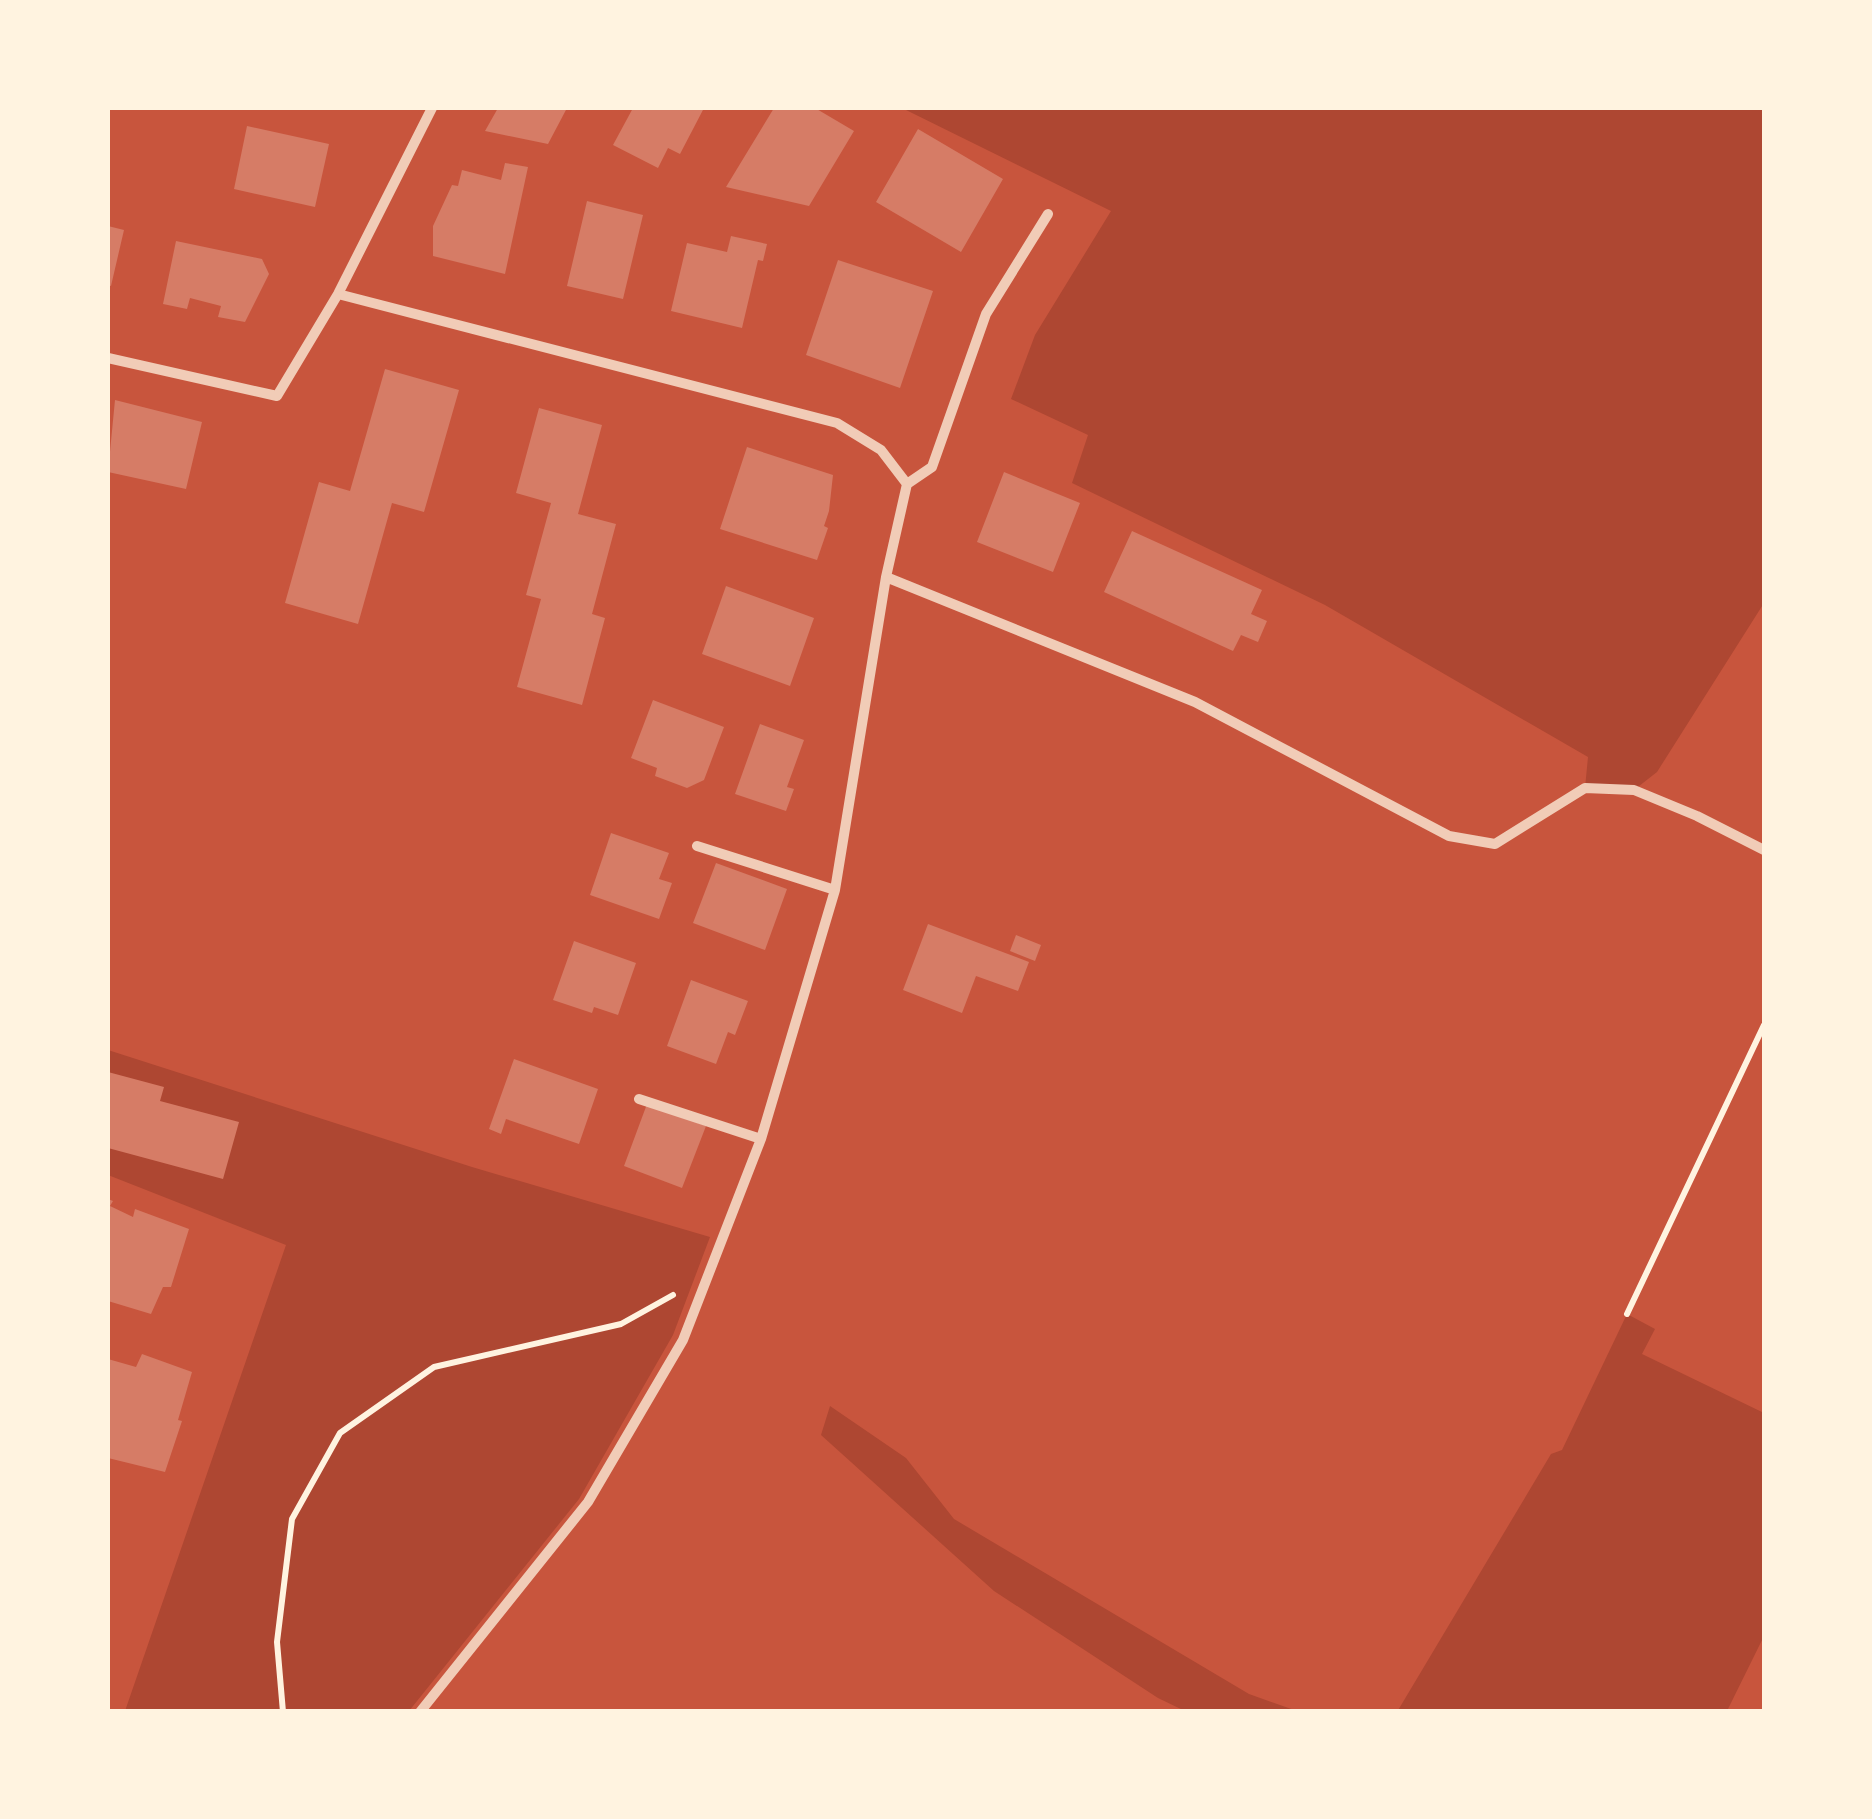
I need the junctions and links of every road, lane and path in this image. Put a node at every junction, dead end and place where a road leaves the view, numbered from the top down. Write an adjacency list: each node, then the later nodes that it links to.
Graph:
1 (432, 108): 3 (street)
2 (1048, 214): 5 (street)
3 (338, 294): 4 (street); 5 (street)
4 (108, 358)
5 (908, 484): 6 (street)
6 (886, 577): 8 (street); 9 (street)
7 (696, 846): 9 (street)
8 (1764, 850)
9 (835, 890): 12 (street)
10 (1764, 1024): 14 (path)
11 (639, 1099): 12 (street)
12 (761, 1138): 13 (street)
13 (705, 1279): 15 (path); 16 (street)
14 (1627, 1314)
15 (283, 1712)
16 (420, 1712)

